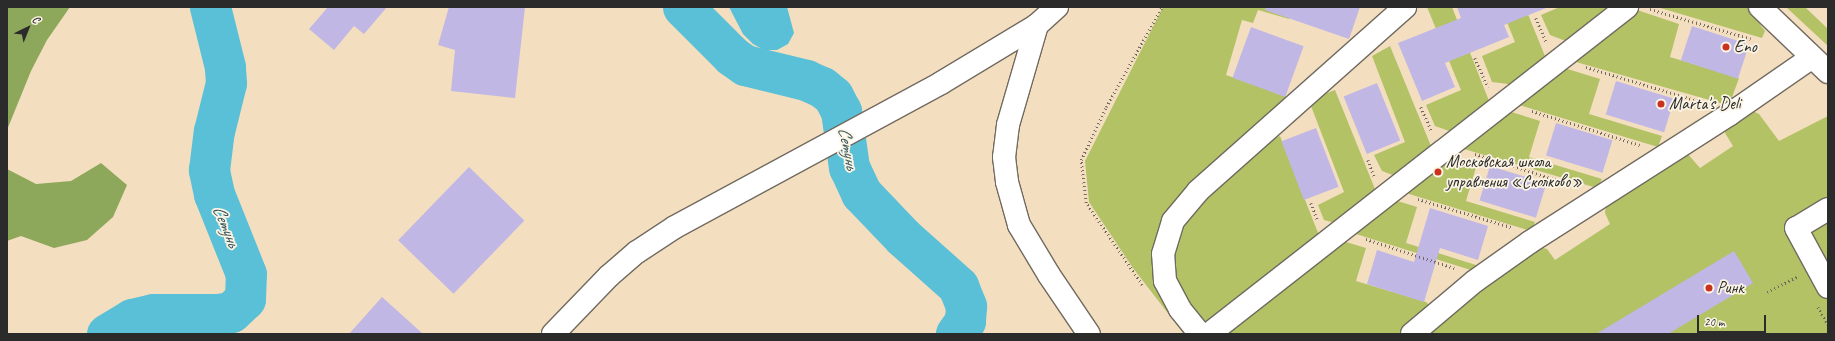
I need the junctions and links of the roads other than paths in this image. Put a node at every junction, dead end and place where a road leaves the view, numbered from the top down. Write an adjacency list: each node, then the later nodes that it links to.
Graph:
1 (1057, 7): 5 (street)
2 (1405, 7): 12 (street)
3 (1627, 7): 13 (street)
4 (1760, 7): 6 (street)
5 (1037, 25): 10 (street); 11 (street)
6 (1811, 58): 7 (street); 14 (street)
7 (1828, 72)
8 (1828, 209): 9 (street)
9 (1828, 287)
10 (553, 334)
11 (1089, 334)
12 (1200, 334)
13 (1209, 334)
14 (1412, 334)

